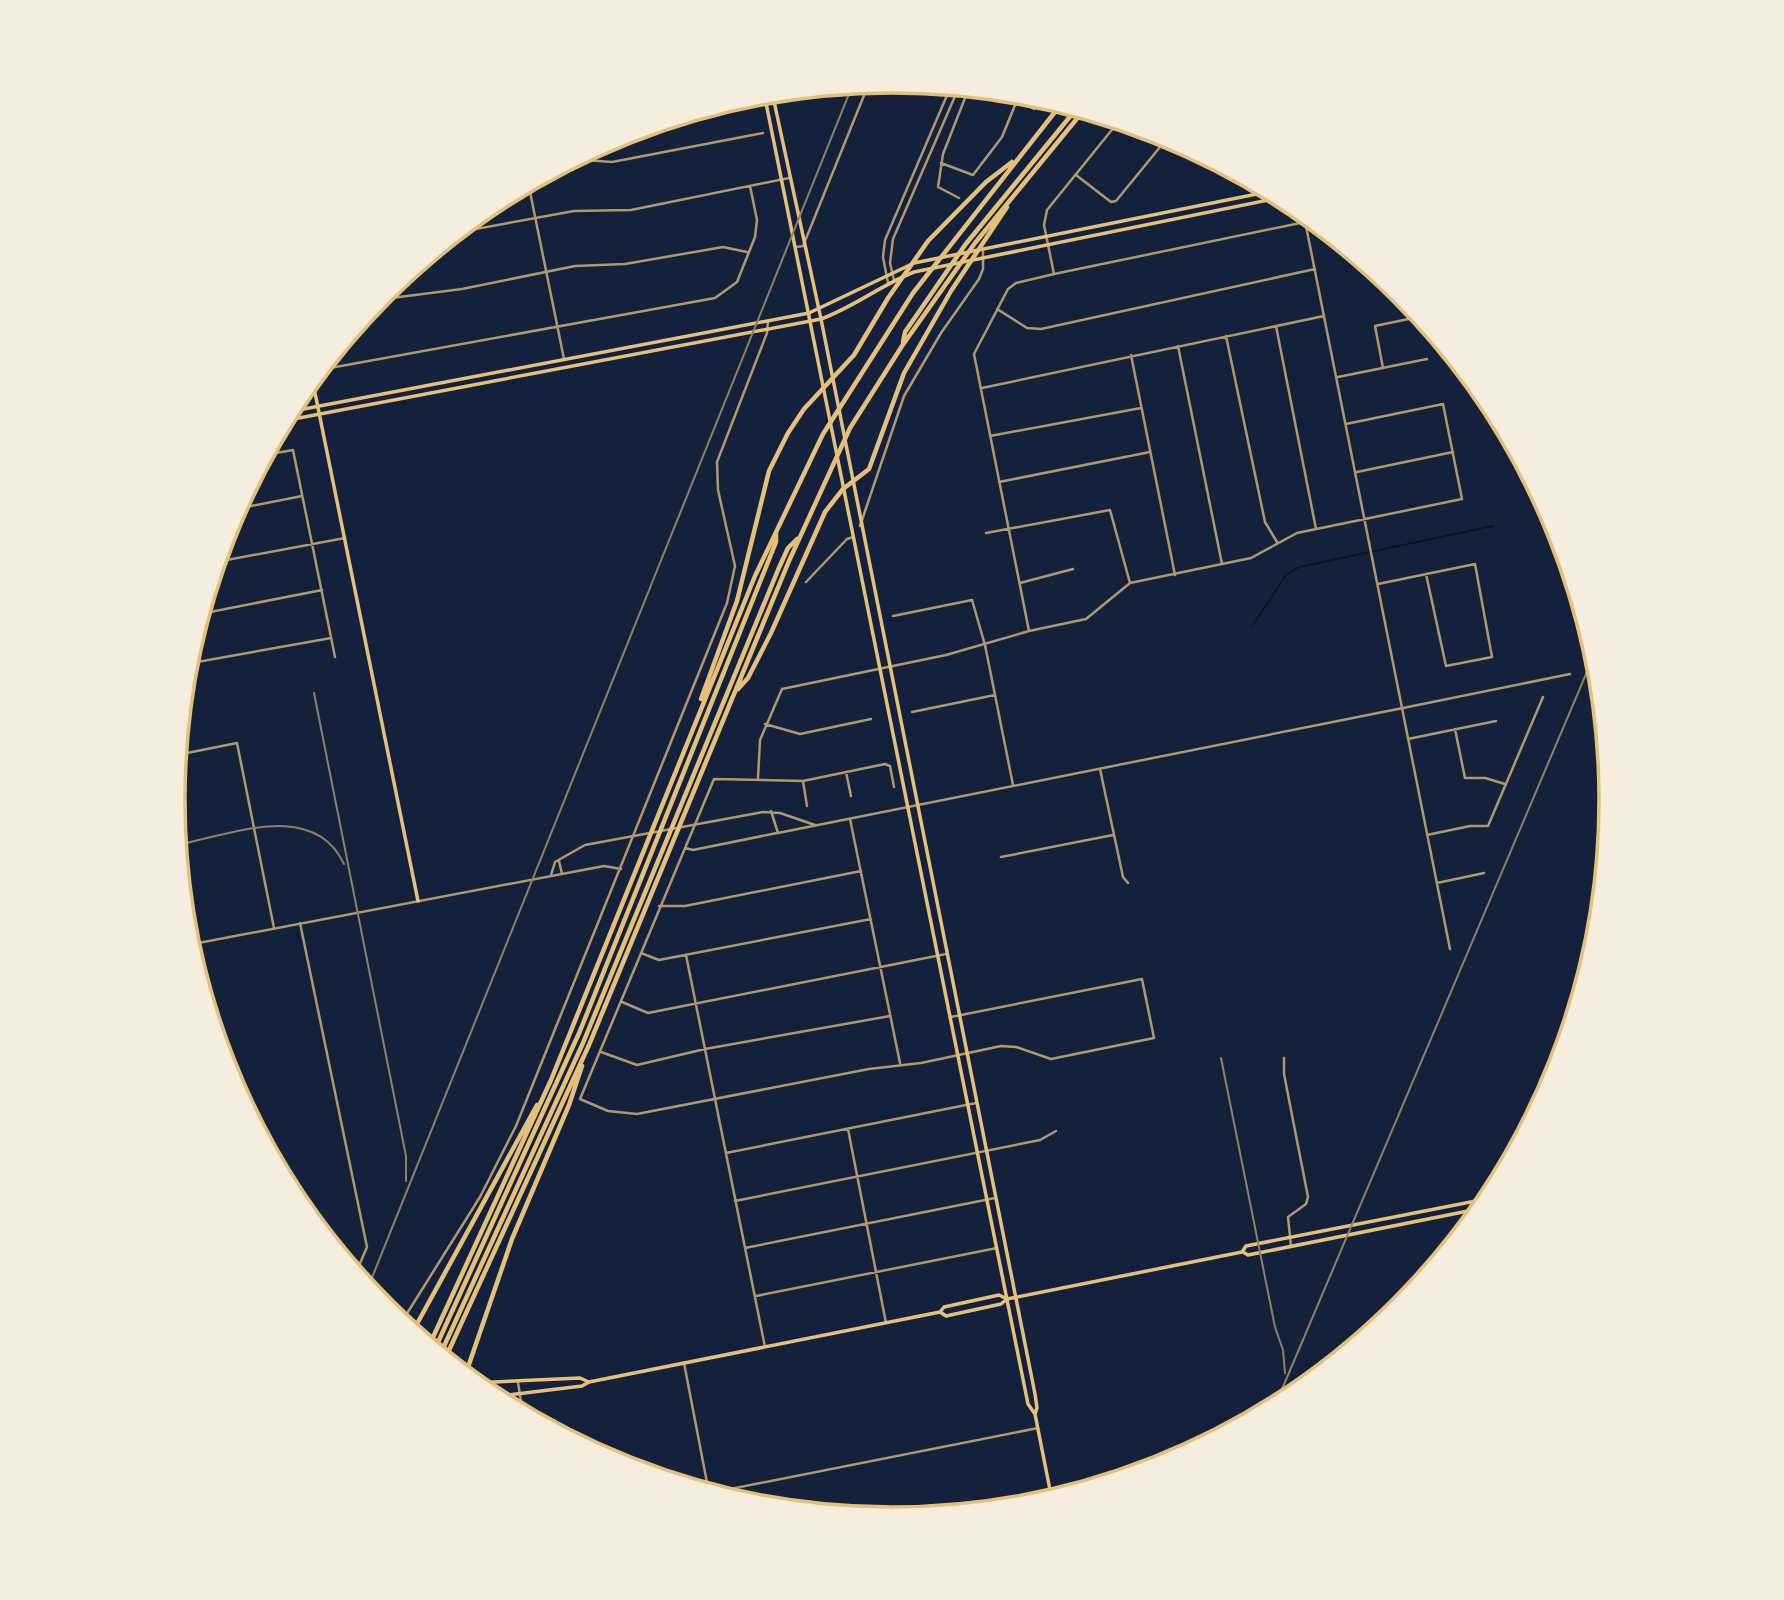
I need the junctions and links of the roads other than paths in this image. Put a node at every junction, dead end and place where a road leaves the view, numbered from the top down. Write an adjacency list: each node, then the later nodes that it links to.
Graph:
1 (865, 94): 36 (street)
2 (947, 95): 45 (street)
3 (955, 96): 43 (street)
4 (966, 97): 18 (street)
5 (774, 103): 20 (main road)
6 (766, 104): 21 (main road)
7 (1015, 104): 18 (street)
8 (1029, 106): 9 (street)
9 (1034, 109)
10 (1055, 112): 16 (highway)
11 (1071, 116): 48 (highway)
12 (1077, 118): 23 (highway)
13 (1113, 128): 19 (street)
14 (763, 132): 17 (street)
15 (1161, 146): 19 (street)
16 (1018, 157): 74 (highway); 98 (highway)
17 (591, 160)
18 (941, 163): 27 (street)
19 (1075, 174): 34 (street)
20 (789, 178): 21 (street); 36 (main road)
21 (781, 180): 22 (street); 37 (main road)
22 (750, 186): 30 (street); 39 (street)
23 (1018, 189): 48 (highway); 89 (highway)
24 (530, 193): 30 (street)
25 (1256, 194): 26 (main road)
26 (1251, 195): 29 (main road); 34 (main road)
27 (959, 198)
28 (1266, 200): 29 (main road)
29 (1253, 203): 35 (main road)
30 (536, 218): 33 (street); 42 (street)
31 (1300, 223): 44 (street)
32 (1306, 227): 41 (street)
33 (475, 229)
34 (1046, 237): 35 (street); 38 (main road)
35 (1048, 244): 40 (main road); 44 (street)
36 (803, 246): 37 (street); 50 (main road)
37 (795, 248): 52 (main road)
38 (983, 251): 40 (street); 43 (main road)
39 (747, 252): 42 (street); 58 (street)
40 (984, 258): 46 (main road); 95 (street)
41 (1315, 270): 51 (street); 53 (street)
42 (546, 272): 49 (street); 58 (street)
43 (892, 273): 45 (main road); 46 (street)
44 (1054, 274): 51 (street)
45 (886, 276): 47 (street); 50 (main road)
46 (894, 280): 47 (main road)
47 (888, 283): 54 (main road)
48 (934, 295): 100 (highway)
49 (395, 298)
50 (818, 309): 52 (main road); 54 (main road)
51 (997, 309): 75 (street)
52 (809, 313): 56 (main road); 57 (main road)
53 (1324, 316): 59 (street); 73 (street)
54 (821, 318): 57 (main road); 74 (main road)
55 (1410, 319): 71 (street)
56 (768, 321): 60 (street); 64 (main road)
57 (810, 321): 60 (main road); 76 (main road)
58 (557, 326): 64 (street); 69 (street)
59 (1276, 326): 61 (street); 97 (street)
60 (768, 328): 68 (main road); 163 (street)
61 (1226, 336): 62 (street); 103 (street)
62 (1178, 346): 63 (street); 106 (street)
63 (1130, 355): 75 (street); 79 (street)
64 (564, 359): 66 (main road); 68 (main road); 70 (main road)
65 (1427, 359): 71 (street)
66 (543, 363): 67 (main road); 72 (main road)
67 (532, 365): 72 (main road); 78 (main road)
68 (571, 366): 70 (main road)
69 (333, 367)
70 (558, 368): 72 (main road)
71 (1383, 368): 73 (street)
72 (539, 372): 81 (main road)
73 (1336, 377): 83 (street)
74 (832, 380): 76 (highway); 89 (main road)
75 (980, 388): 84 (street)
76 (824, 389): 91 (main road); 138 (highway)
77 (314, 392): 78 (main road)
78 (317, 406): 80 (main road); 81 (main road)
79 (1141, 408): 84 (street); 85 (street)
80 (303, 409)
81 (319, 413): 82 (main road); 102 (main road)
82 (297, 418)
83 (1346, 424): 86 (street); 88 (street)
84 (990, 436): 90 (street)
85 (1150, 452): 90 (street); 109 (street)
86 (1453, 452): 88 (street); 94 (street)
87 (276, 453): 92 (street)
88 (1356, 472): 94 (street)
89 (852, 481): 91 (highway); 95 (main road)
90 (999, 482): 96 (street)
91 (844, 489): 101 (main road); 131 (highway)
92 (302, 496): 93 (street); 104 (street)
93 (249, 506)
94 (1365, 519): 97 (street); 114 (street)
95 (860, 526): 113 (main road)
96 (1008, 529): 99 (street); 111 (street); 112 (street)
97 (1316, 529): 103 (street)
98 (775, 531): 138 (highway); 227 (highway)
99 (986, 533)
100 (800, 536): 131 (highway); 228 (highway)
101 (853, 537): 110 (street); 115 (main road)
102 (345, 538): 104 (street); 172 (main road)
103 (1278, 542): 106 (street)
104 (313, 544): 105 (street); 116 (street)
105 (227, 560)
106 (1222, 564): 109 (street)
107 (1073, 569): 111 (street)
108 (1426, 574): 108 (street); 114 (street)
109 (1175, 575): 112 (street)
110 (806, 582)
111 (1020, 583): 123 (street)
112 (1130, 583): 123 (street)
113 (872, 584): 115 (main road); 117 (main road)
114 (1378, 584): 134 (street)
115 (863, 586): 118 (main road)
116 (322, 590): 119 (street); 124 (street)
117 (876, 605): 118 (main road); 121 (main road)
118 (867, 607): 122 (main road)
119 (210, 612)
120 (893, 616): 125 (street)
121 (880, 624): 122 (main road); 128 (main road)
122 (871, 626): 129 (main road)
123 (1029, 631): 125 (street)
124 (331, 638): 126 (street); 127 (street)
125 (985, 645): 128 (street); 132 (street)
126 (335, 657)
127 (198, 662)
128 (889, 668): 129 (street); 152 (main road)
129 (880, 670): 139 (street); 153 (main road)
130 (1570, 674): 134 (street)
131 (735, 693): 189 (highway)
132 (996, 695): 135 (street); 148 (street)
133 (1542, 697): 147 (street)
134 (1403, 708): 141 (street); 143 (street)
135 (912, 712)
136 (870, 719): 139 (street)
137 (1496, 721): 140 (street)
138 (694, 723): 196 (highway)
139 (765, 724): 145 (street)
140 (1455, 729): 141 (street); 147 (street)
141 (1408, 738): 159 (street)
142 (186, 753): 176 (street)
143 (1100, 769): 148 (street); 158 (street)
144 (846, 772): 146 (street); 149 (street); 150 (street)
145 (758, 778): 146 (street); 160 (street)
146 (803, 781): 151 (street)
147 (1504, 784): 159 (street)
148 (1014, 786): 152 (street)
149 (894, 787)
150 (851, 796)
151 (807, 806)
152 (916, 806): 153 (street); 165 (main road)
153 (908, 808): 155 (street); 164 (main road)
154 (771, 811): 156 (street); 157 (street); 162 (street)
155 (850, 819): 156 (street); 166 (street)
156 (818, 825): 157 (street)
157 (778, 833): 160 (street)
158 (1114, 835): 161 (street); 170 (street)
159 (1427, 835): 171 (street)
160 (685, 848): 173 (street)
161 (1001, 857)
162 (559, 861): 168 (street); 169 (street)
163 (621, 869): 168 (street); 223 (street)
164 (920, 869): 165 (main road); 182 (main road)
165 (929, 869): 180 (main road)
166 (861, 871): 173 (street); 174 (street)
167 (1484, 873): 171 (street)
168 (562, 874): 169 (street)
169 (551, 876): 172 (street)
170 (1128, 883)
171 (1437, 883): 178 (street)
172 (418, 901): 175 (street)
173 (659, 906): 179 (street)
174 (871, 919): 181 (street); 183 (street)
175 (300, 923): 176 (street); 217 (street)
176 (274, 928): 177 (street)
177 (199, 943)
178 (1450, 949)
179 (641, 953): 181 (street); 184 (street)
180 (946, 954): 182 (street); 186 (main road)
181 (686, 955): 185 (street)
182 (938, 956): 183 (street); 188 (main road)
183 (880, 967): 185 (street); 187 (street)
184 (622, 1002): 185 (street); 191 (street)
185 (695, 1003): 190 (street)
186 (958, 1015): 188 (street); 192 (main road); 192 (street)
187 (890, 1016): 190 (street); 195 (street)
188 (950, 1017): 193 (main road)
189 (589, 1045): 230 (highway); 232 (highway)
190 (705, 1049): 191 (street); 197 (street)
191 (601, 1052): 197 (street)
192 (966, 1053): 193 (street); 198 (main road)
193 (958, 1055): 195 (street); 199 (main road)
194 (1284, 1058): 212 (street)
195 (900, 1064): 197 (street)
196 (551, 1080): 224 (highway); 226 (highway)
197 (715, 1099): 203 (street)
198 (976, 1103): 199 (street); 202 (main road)
199 (968, 1105): 200 (street); 204 (main road)
200 (848, 1129): 203 (street); 205 (street)
201 (1056, 1131): 202 (street)
202 (985, 1151): 204 (street); 206 (main road)
203 (726, 1153): 208 (street)
204 (977, 1153): 205 (street); 207 (main road)
205 (858, 1176): 208 (street); 211 (street)
206 (995, 1198): 207 (street); 220 (main road)
207 (987, 1200): 211 (street); 215 (main road)
208 (735, 1201): 214 (street)
209 (1474, 1201): 212 (main road)
210 (1467, 1211): 213 (main road)
211 (867, 1224): 214 (street); 218 (street)
212 (1289, 1237): 213 (street); 216 (main road)
213 (1291, 1247): 216 (main road)
214 (745, 1248): 219 (street)
215 (996, 1248): 218 (street); 221 (main road)
216 (1242, 1252): 220 (main road)
217 (359, 1265)
218 (877, 1272): 219 (street); 225 (street)
219 (755, 1296): 229 (street)
220 (1015, 1298): 221 (main road); 236 (main road)
221 (1007, 1299): 222 (main road); 222 (main road); 239 (main road)
222 (940, 1312): 225 (main road)
223 (407, 1314)
224 (417, 1323)
225 (886, 1323): 229 (main road)
226 (433, 1338)
227 (438, 1342)
228 (444, 1347)
229 (765, 1347): 231 (main road)
230 (449, 1351)
231 (684, 1363): 235 (main road); 243 (street)
232 (469, 1367)
233 (491, 1382): 234 (main road)
234 (518, 1382): 235 (main road); 237 (street)
235 (589, 1382): 237 (main road)
236 (1035, 1394): 239 (main road); 241 (main road)
237 (520, 1395): 238 (main road); 240 (street)
238 (511, 1396)
239 (1026, 1396): 241 (main road)
240 (521, 1402)
241 (1035, 1414): 242 (main road)
242 (1038, 1428): 244 (street); 245 (main road)
243 (707, 1482)
244 (732, 1489)
245 (1050, 1489)

